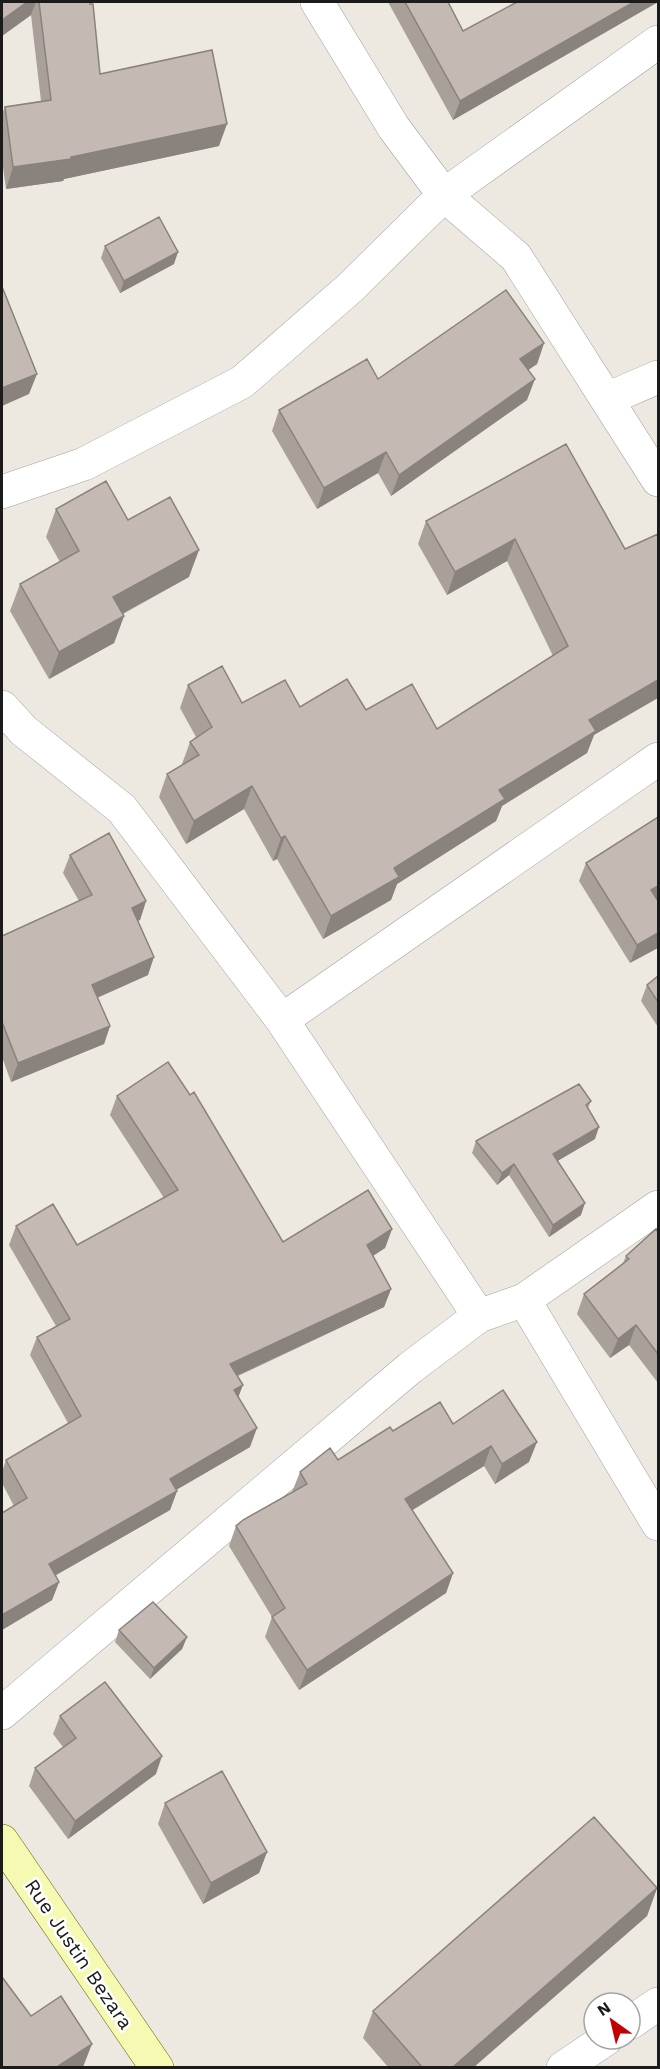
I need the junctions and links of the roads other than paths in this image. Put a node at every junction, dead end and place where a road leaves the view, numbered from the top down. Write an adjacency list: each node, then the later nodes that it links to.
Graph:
1 (317, 2): 3 (street)
2 (658, 42): 3 (street)
3 (444, 195): 5 (street); 7 (street)
4 (658, 377): 5 (street)
5 (607, 399): 6 (street)
6 (658, 480)
7 (2, 492)
8 (2, 707): 10 (street)
9 (658, 759): 10 (street)
10 (282, 1020): 13 (street)
11 (658, 1207): 12 (street)
12 (524, 1300): 13 (street); 14 (street)
13 (479, 1316): 15 (street)
14 (658, 1524)
15 (2, 1713)
16 (2, 1841): 20 (street, Rue Justin Bezara)
17 (658, 2004): 18 (street)
18 (642, 2015)
19 (588, 2051): 21 (street)
20 (157, 2067)
21 (563, 2067)

